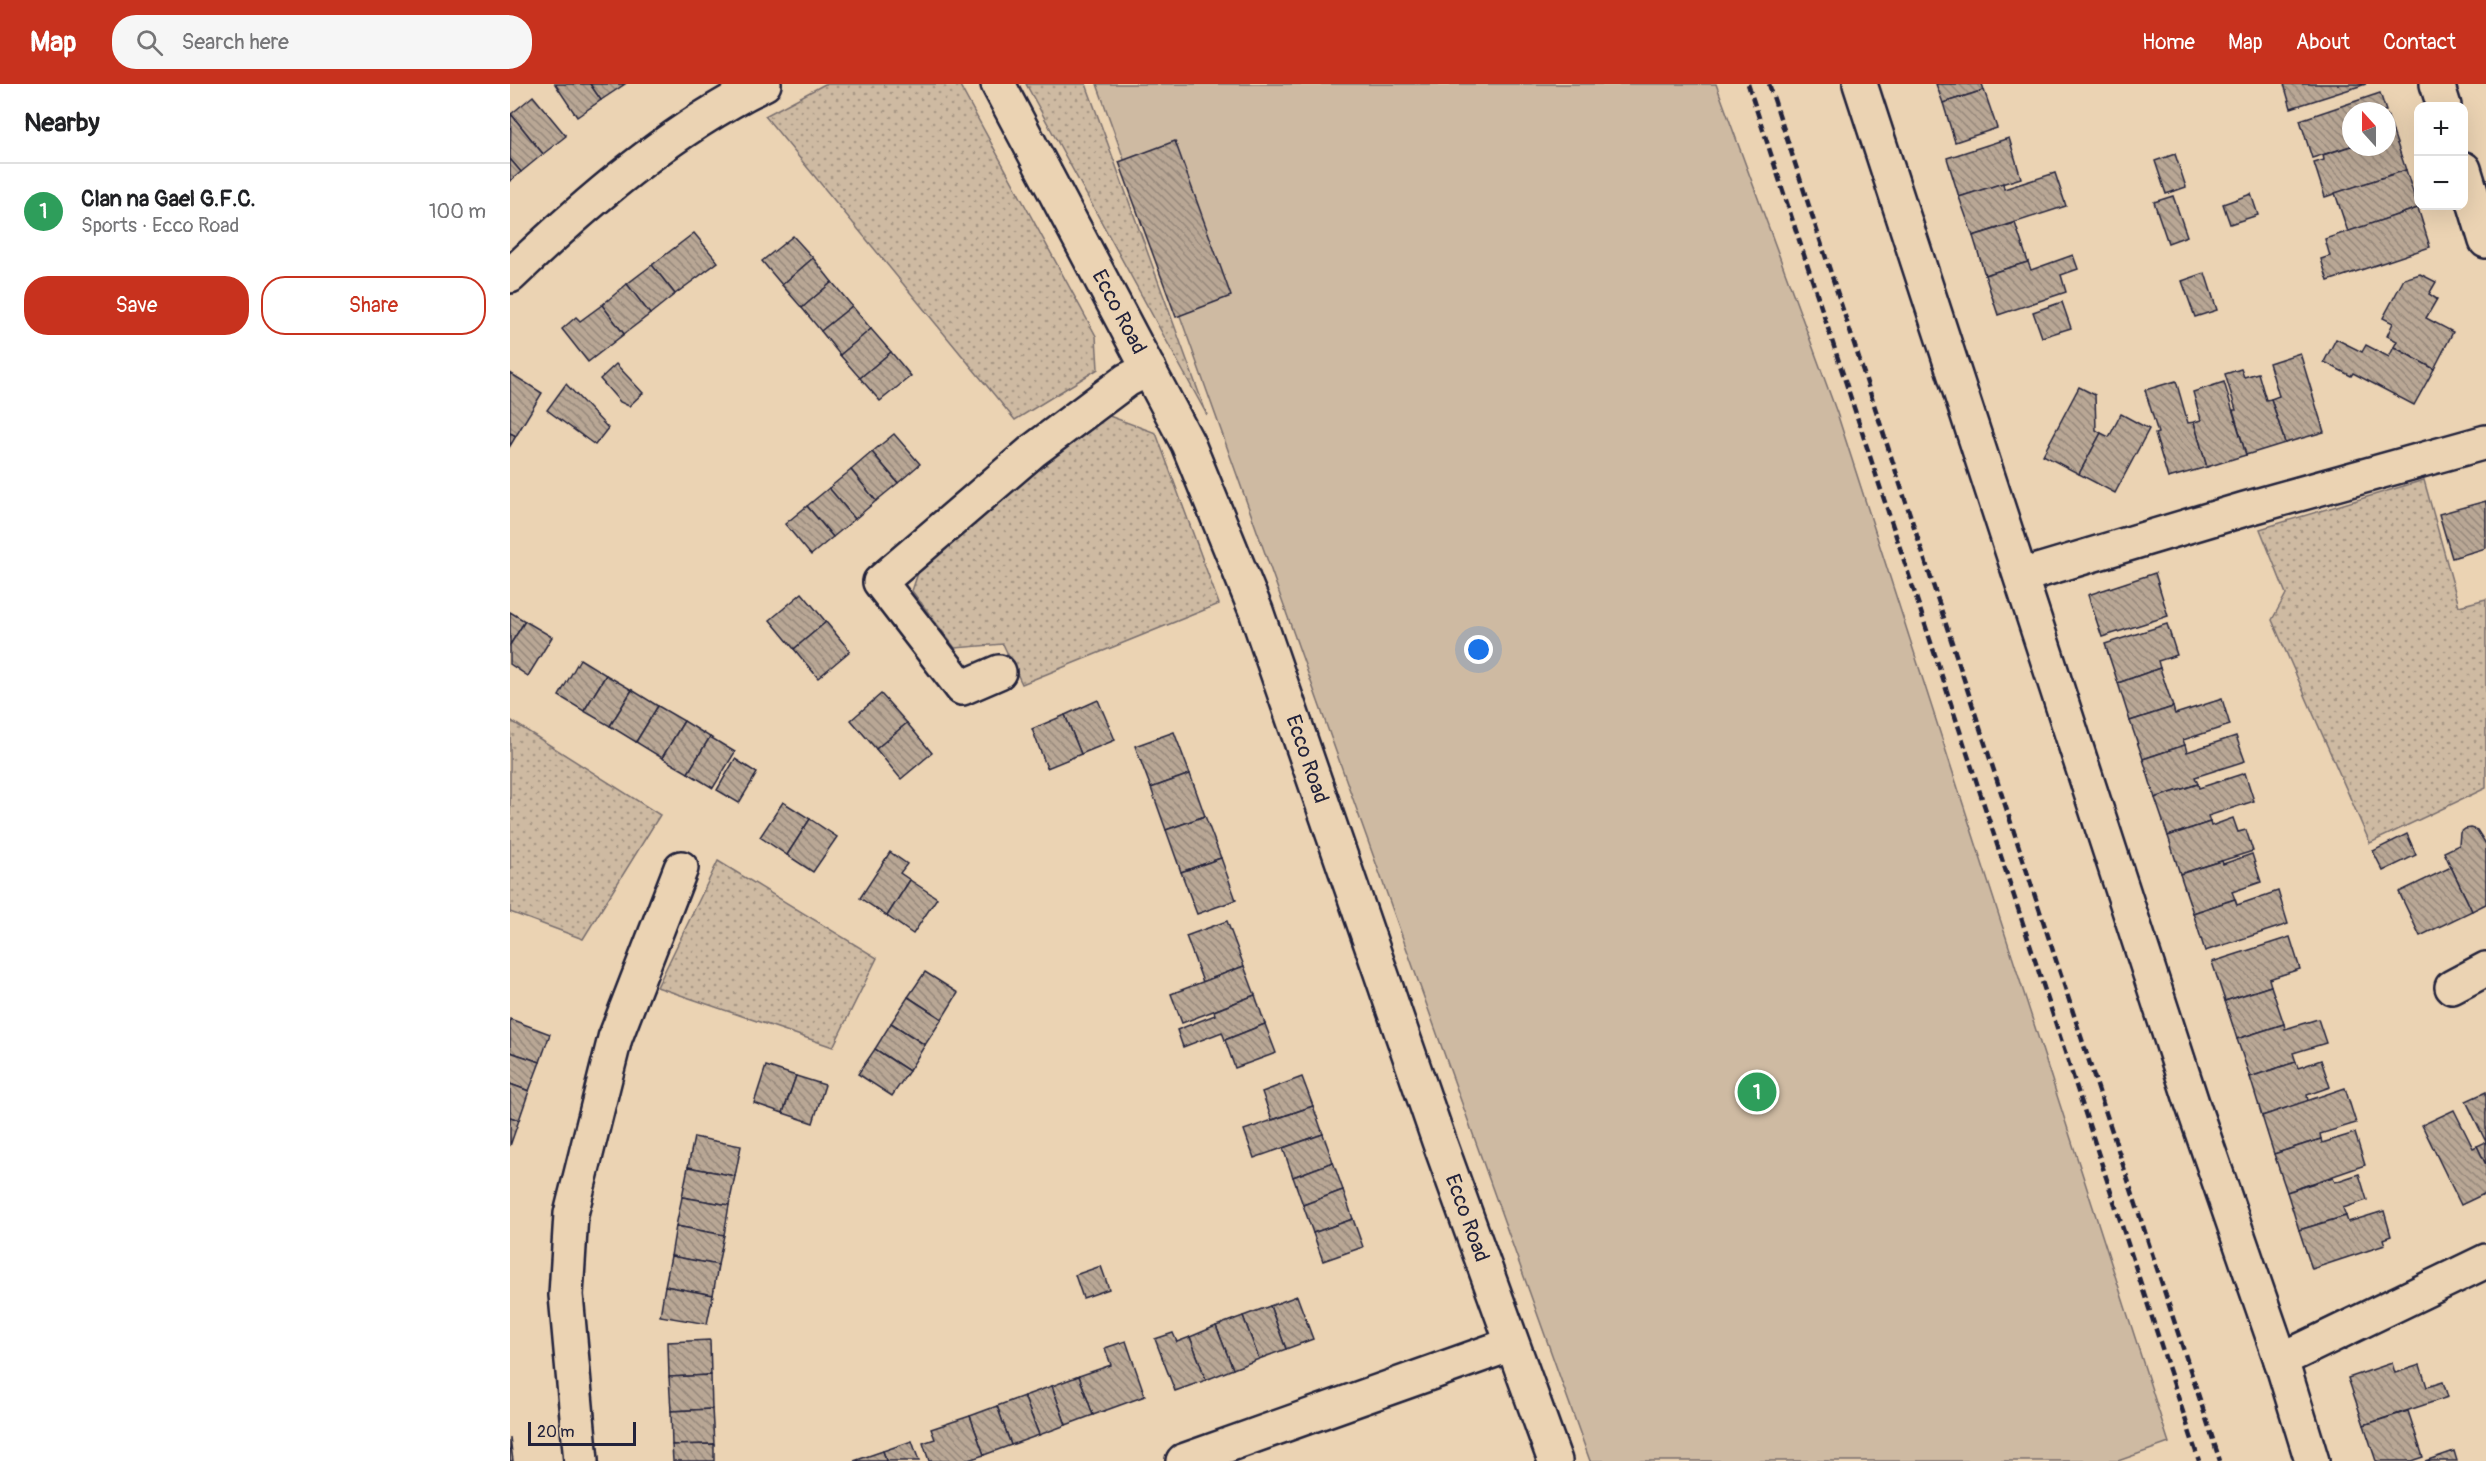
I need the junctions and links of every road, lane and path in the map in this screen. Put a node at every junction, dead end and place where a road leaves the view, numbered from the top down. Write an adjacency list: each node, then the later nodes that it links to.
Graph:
1 (764, 84): 8 (street)
2 (998, 84): 9 (street, Ecco Road)
3 (1860, 84): 11 (street)
4 (2437, 84): 5 (street)
5 (2443, 102)
6 (2468, 185): 7 (street)
7 (2486, 242)
8 (510, 276)
9 (1149, 369): 12 (street); 17 (street, Ecco Road)
10 (2486, 442): 11 (street)
11 (2021, 576): 18 (street)
12 (999, 672)
13 (681, 868): 19 (street)
14 (2486, 969): 15 (street)
15 (2452, 987)
16 (2486, 1261): 18 (street)
17 (1512, 1344): 20 (street); 21 (street, Ecco Road)
18 (2281, 1360): 22 (street)
19 (581, 1461)
20 (1183, 1461)
21 (1555, 1461)
22 (2312, 1461)

